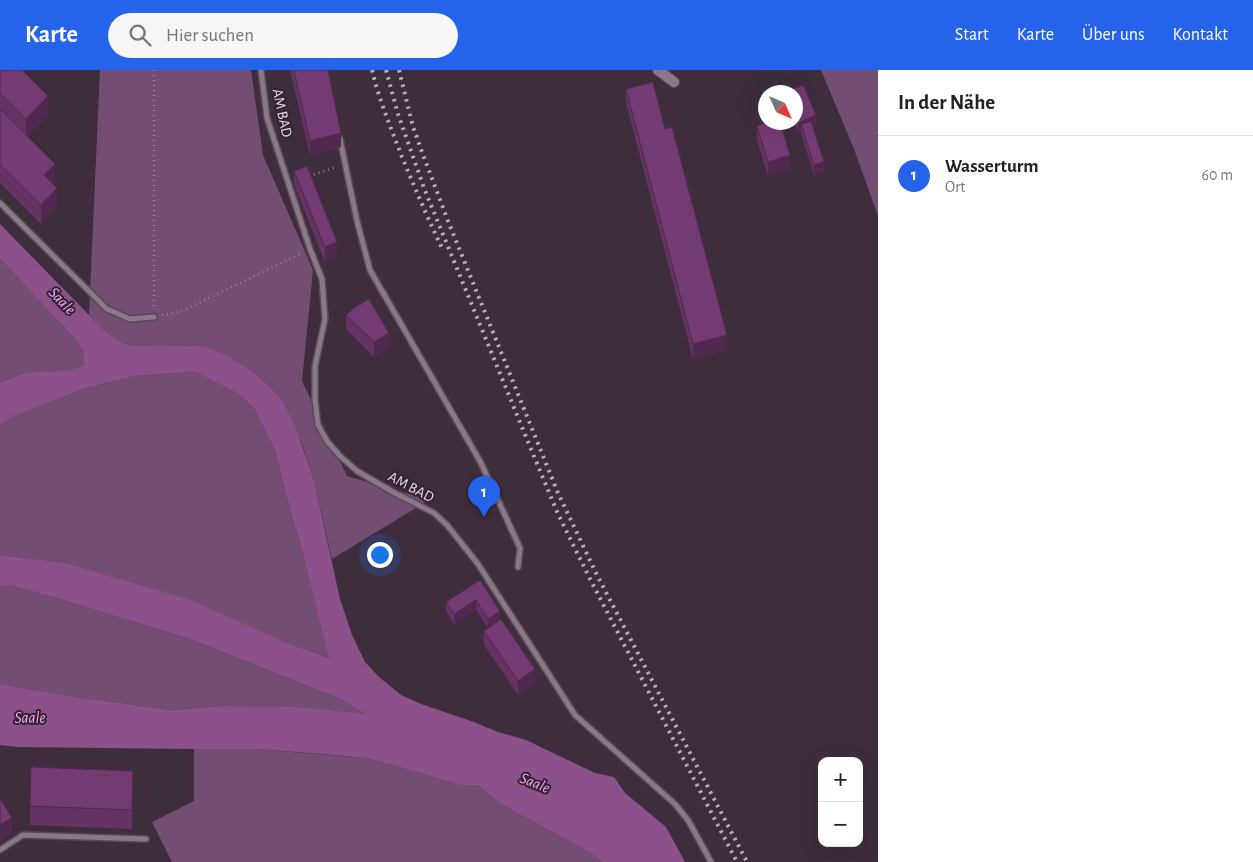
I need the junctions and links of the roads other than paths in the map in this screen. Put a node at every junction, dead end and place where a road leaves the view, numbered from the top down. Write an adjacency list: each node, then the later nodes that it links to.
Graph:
1 (261, 70): 10 (lane, AM BAD)
2 (658, 70): 3 (street)
3 (674, 82)
4 (338, 129): 7 (lane)
5 (0, 203): 6 (lane)
6 (154, 317)
7 (518, 567)
8 (146, 839): 9 (lane)
9 (0, 850)
10 (711, 862)

